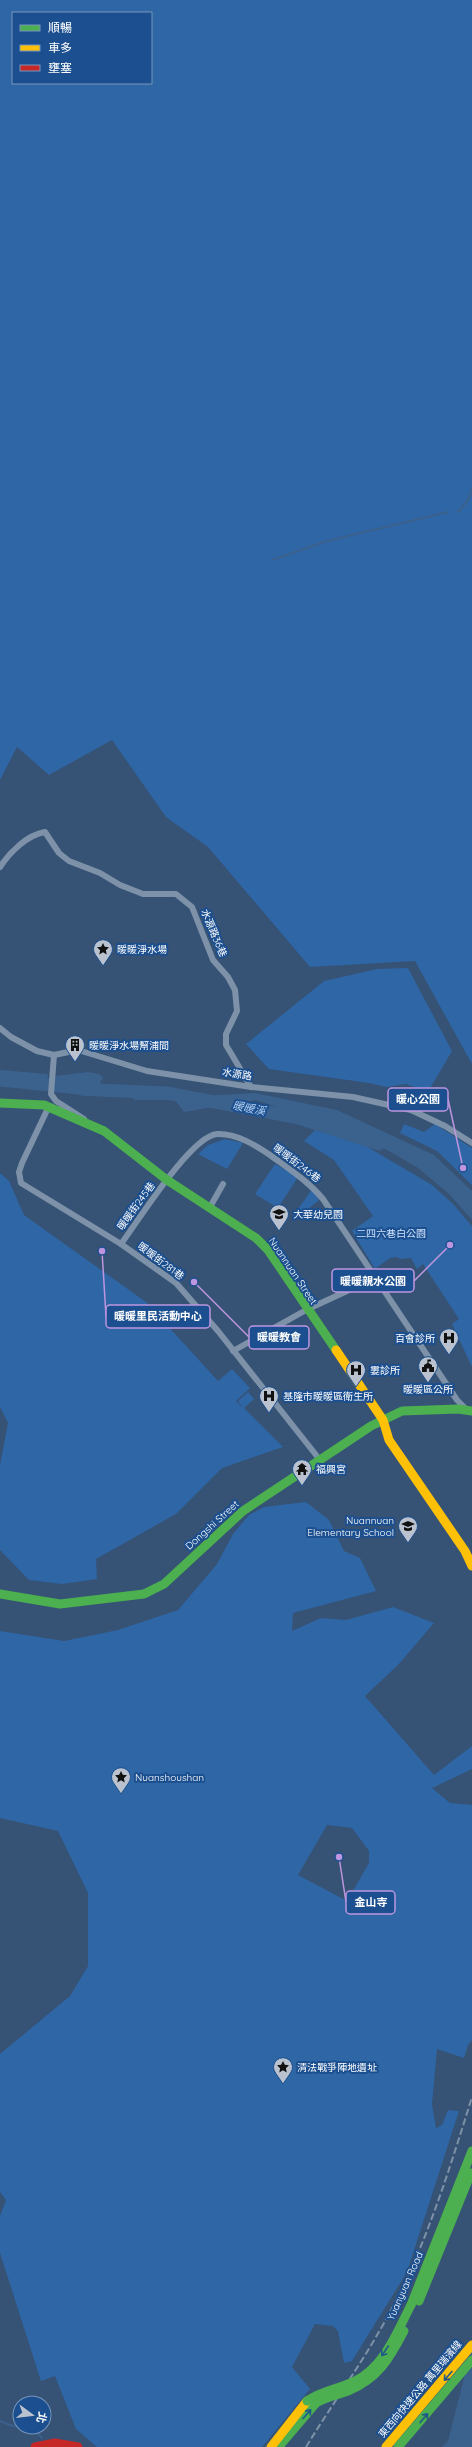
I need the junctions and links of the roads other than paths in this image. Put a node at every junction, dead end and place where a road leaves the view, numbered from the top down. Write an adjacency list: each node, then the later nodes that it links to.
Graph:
1 (0, 867): 4 (street, 水源路36巷)
2 (0, 1028): 3 (street)
3 (54, 1056): 4 (street, 水源路); 7 (street)
4 (251, 1087): 8 (street, 水源路)
5 (0, 1103): 6 (main road, Nuannuan Street)
6 (49, 1106): 7 (main road, Nuannuan Street); 12 (street, 暖暖街281巷)
7 (104, 1131): 9 (main road, Nuannuan Street)
8 (472, 1143)
9 (167, 1180): 11 (main road, Nuannuan Street); 12 (street, 暖暖街245巷); 13 (street, 暖暖街246巷)
10 (223, 1184): 11 (street)
11 (210, 1207): 14 (main road, Nuannuan Street)
12 (121, 1244): 15 (street, 暖暖街281巷)
13 (375, 1278): 14 (street); 16 (street, 暖暖街246巷)
14 (306, 1310): 15 (street); 17 (main road, Nuannuan Street)
15 (233, 1351): 18 (street, 暖暖街281巷)
16 (470, 1411): 17 (main road, Dongshi Street)
17 (382, 1420): 18 (main road, Dongshi Street); 19 (main road, Nuannuan Street)
18 (320, 1460): 20 (main road, Dongshi Street)
19 (472, 1566)
20 (0, 1594)
21 (472, 2151): 23 (main road, Yuanyuan Road)
22 (472, 2170): 23 (main road, Yuanyuan Road)
23 (413, 2307): 26 (main road, Yuanyuan Road, bridge)
24 (472, 2345): 31 (main road, 東西向快速公路 萬里瑞濱線, one-way to 31)
25 (472, 2360): 32 (main road, 東西向快速公路 萬里瑞濱線, one-way to 25)
26 (312, 2402): 29 (main road, Yuanyuan Road); 30 (main road, Yuanyuan Road, one-way to 26)
27 (35, 2447): 28 (main road)
28 (78, 2447)
29 (271, 2447)
30 (279, 2447)
31 (386, 2447)
32 (398, 2447)

